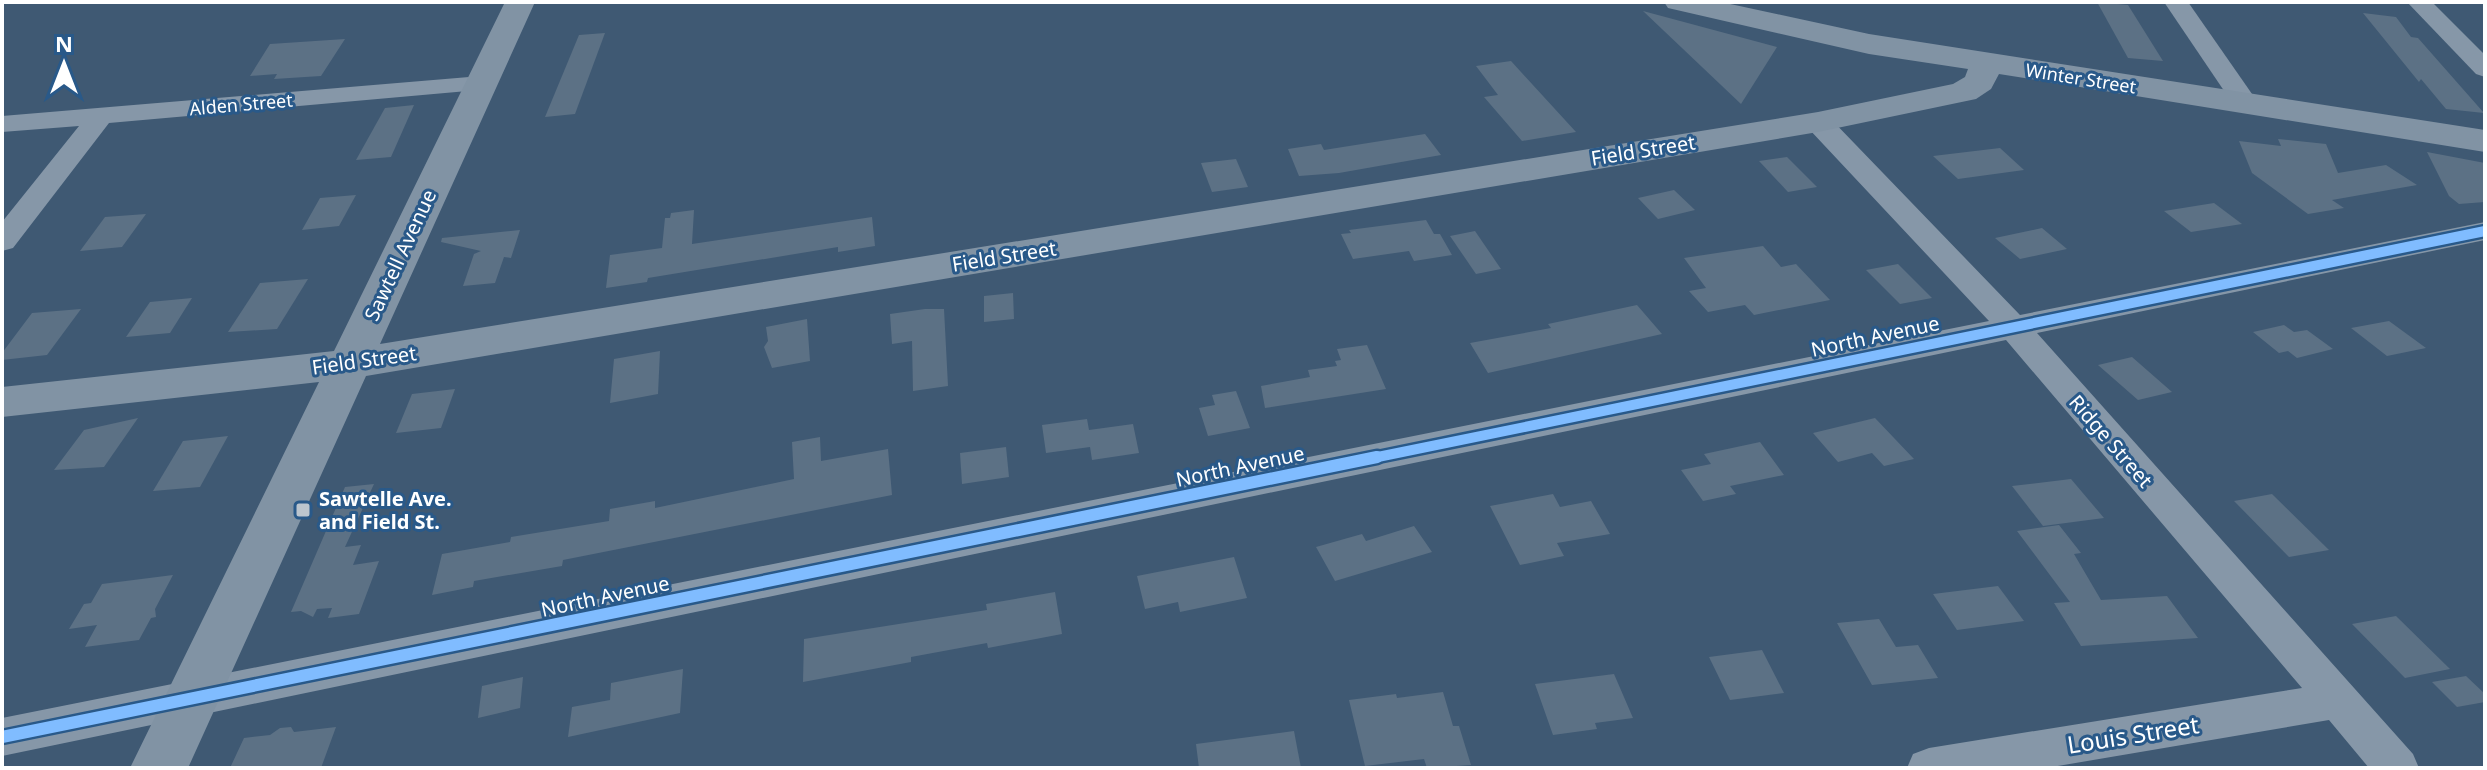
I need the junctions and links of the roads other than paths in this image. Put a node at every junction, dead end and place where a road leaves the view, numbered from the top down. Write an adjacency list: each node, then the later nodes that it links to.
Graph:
1 (520, 2): 7 (street, Sawtell Avenue)
2 (1679, 2): 5 (street, Winter Street)
3 (2176, 2): 8 (street)
4 (2419, 2): 6 (street)
5 (1987, 63): 8 (street, Winter Street); 10 (street, Field Street)
6 (2485, 69)
7 (481, 84): 9 (street, Alden Street); 16 (street, Sawtell Avenue)
8 (2246, 104): 12 (street, Winter Street)
9 (101, 115): 11 (street, Alden Street); 14 (street)
10 (1818, 122): 15 (street, Ridge Street); 16 (street, Field Street)
11 (2, 124)
12 (2485, 141)
13 (2485, 231): 15 (street, North Avenue)
14 (2, 242)
15 (2012, 326): 18 (street, North Avenue); 19 (street, Ridge Street)
16 (349, 364): 17 (street, Field Street); 18 (street, Sawtell Avenue)
17 (2, 402)
18 (191, 699): 20 (street, North Avenue); 21 (street, Sawtell Avenue)
19 (2337, 701): 22 (street, Louis Street); 23 (street, Ridge Street)
20 (2, 737)
21 (159, 768)
22 (1929, 768)
23 (2397, 768)

